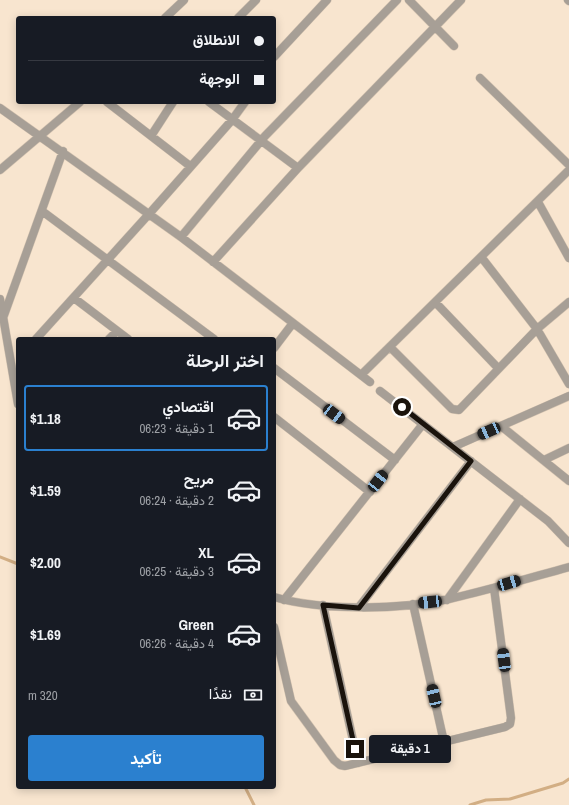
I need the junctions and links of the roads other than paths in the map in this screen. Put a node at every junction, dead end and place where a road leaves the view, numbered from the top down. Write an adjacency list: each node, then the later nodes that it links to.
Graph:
1 (184, 0): 7 (street)
2 (256, 0): 8 (street)
3 (327, 0): 11 (street)
4 (397, 0): 22 (street)
5 (409, 0): 9 (street)
6 (461, 0): 9 (street)
7 (167, 16)
8 (240, 16)
9 (435, 26): 10 (street); 26 (street)
10 (454, 46)
11 (276, 55)
12 (480, 78): 25 (street)
13 (78, 104): 20 (street)
14 (110, 104): 21 (street)
15 (172, 104): 21 (street)
16 (212, 104): 19 (street)
17 (244, 104): 19 (street)
18 (0, 108): 20 (street)
19 (232, 120): 22 (street); 24 (street)
20 (41, 136): 23 (street); 27 (street)
21 (151, 136): 24 (street)
22 (261, 140): 26 (street); 32 (street)
23 (63, 151): 30 (street); 31 (street)
24 (190, 166): 31 (street)
25 (569, 166)
26 (298, 168): 36 (street)
27 (0, 170)
28 (569, 170): 29 (street)
29 (538, 202): 33 (street); 34 (street)
30 (42, 211): 35 (street); 41 (street)
31 (149, 214): 32 (street); 35 (street)
32 (181, 237): 36 (street)
33 (482, 258): 40 (street); 43 (street)
34 (569, 258)
35 (108, 259): 37 (street); 49 (street)
36 (213, 262): 42 (street)
37 (74, 298): 44 (street); 46 (street)
38 (0, 299): 41 (street)
39 (569, 302): 43 (street)
40 (436, 303): 51 (street); 54 (street)
41 (3, 318): 45 (street)
42 (293, 323): 50 (street); 56 (street)
43 (537, 329): 54 (street); 58 (street)
44 (117, 331): 47 (street); 48 (street)
45 (3, 333): 53 (street)
46 (38, 337)
47 (112, 337)
48 (125, 337)
49 (211, 337)
50 (276, 345)
51 (390, 348): 54 (street); 56 (street)
52 (16, 359): 53 (street)
53 (11, 364): 59 (street)
54 (498, 368)
55 (276, 370): 67 (street)
56 (362, 375): 57 (street)
57 (370, 382)
58 (569, 384)
59 (16, 390)
60 (380, 391): 63 (street)
61 (569, 396): 64 (street)
62 (276, 419): 71 (street)
63 (423, 424): 65 (street); 67 (street)
64 (501, 426): 65 (street); 68 (street)
65 (453, 447): 69 (street)
66 (569, 448): 68 (street)
67 (395, 460): 71 (street)
68 (544, 460): 70 (street)
69 (471, 461): 72 (street); 81 (street)
70 (569, 481)
71 (370, 492): 77 (street)
72 (520, 499): 73 (street); 78 (street)
73 (569, 543)
74 (569, 567): 75 (street)
75 (494, 588): 78 (street); 83 (street)
76 (276, 598): 77 (street)
77 (284, 600): 80 (street)
78 (448, 600): 79 (street)
79 (414, 604): 81 (street); 83 (street)
80 (323, 605): 81 (street); 84 (street)
81 (359, 608)
82 (276, 637): 84 (street)
83 (444, 742): 84 (street)
84 (358, 763)

